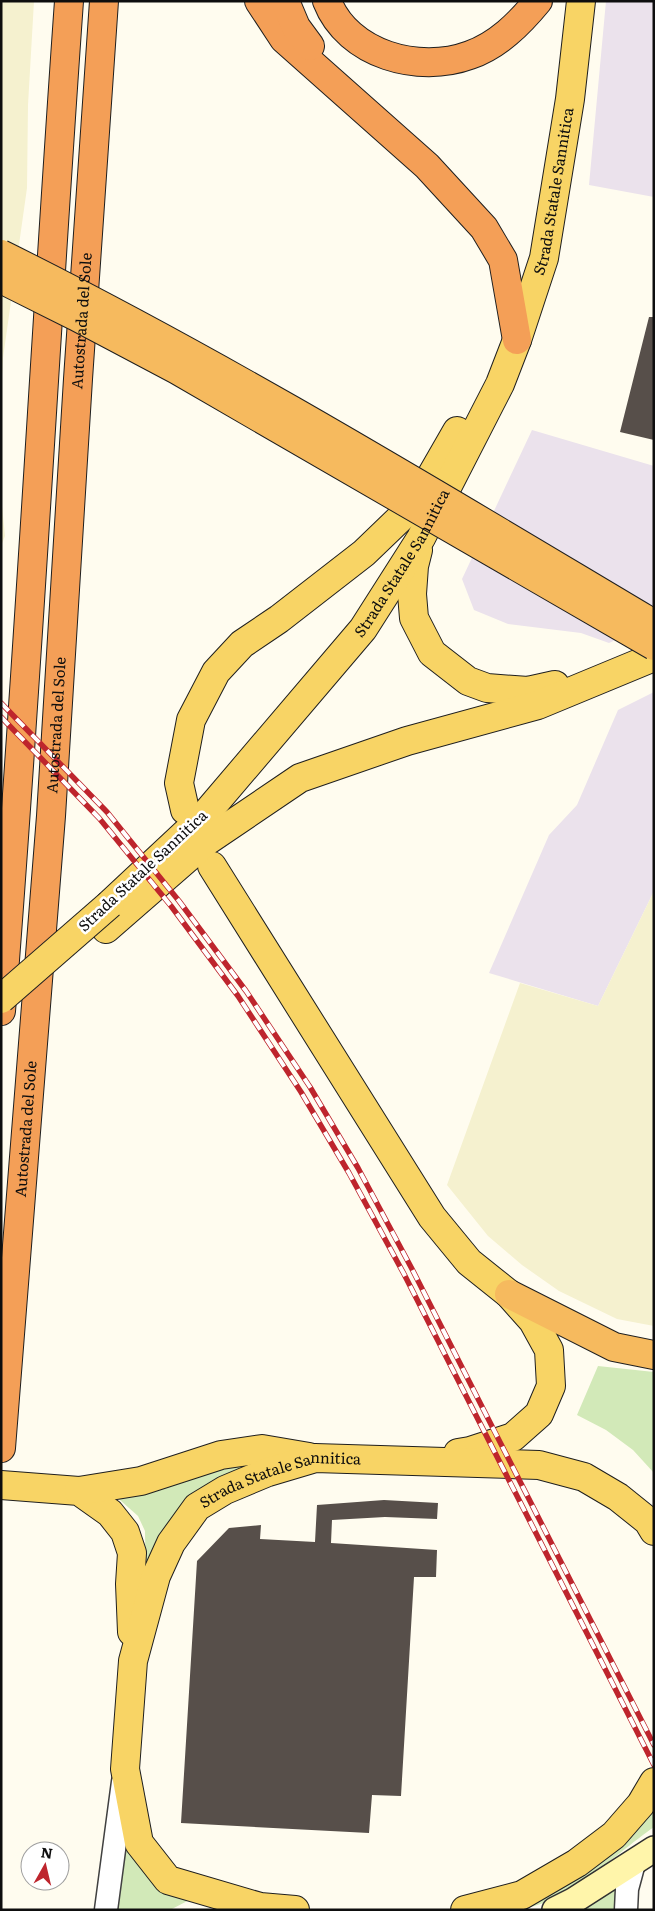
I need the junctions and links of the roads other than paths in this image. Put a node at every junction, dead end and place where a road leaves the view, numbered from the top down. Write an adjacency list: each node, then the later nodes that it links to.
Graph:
1 (57, 1): 9 (highway)
2 (69, 1): 9 (highway)
3 (104, 1): 28 (highway, Autostrada del Sole)
4 (259, 1): 10 (highway)
5 (285, 1): 10 (highway)
6 (327, 1): 7 (highway)
7 (538, 1)
8 (581, 1): 13 (main road, Strada Statale Sannitica)
9 (64, 74): 24 (highway)
10 (337, 84): 13 (highway)
11 (1, 254): 16 (highway, bridge)
12 (1, 279): 17 (highway, bridge)
13 (517, 340): 14 (main road, Strada Statale Sannitica)
14 (500, 384): 15 (main road, Strada Statale Sannitica); 20 (main road)
15 (421, 538): 19 (main road); 22 (main road, Strada Statale Sannitica)
16 (654, 624)
17 (654, 646)
18 (654, 657): 19 (main road)
19 (620, 672): 22 (main road)
20 (185, 810)
21 (212, 866): 26 (main road)
22 (108, 917): 23 (main road, Strada Statale Sannitica, bridge); 25 (main road, Strada Statale Sannitica)
23 (1, 999)
24 (1, 1011)
25 (1, 1021)
26 (509, 1294): 27 (highway); 30 (main road)
27 (654, 1355)
28 (1, 1448)
29 (315, 1458): 30 (main road, Strada Statale Sannitica); 32 (main road); 34 (main road, Strada Statale Sannitica)
30 (405, 1460): 33 (main road, Strada Statale Sannitica)
31 (1, 1485): 32 (main road)
32 (79, 1491): 34 (main road, Strada Statale Sannitica)
33 (654, 1531)
34 (133, 1661): 35 (main road, Strada Statale Sannitica)
35 (125, 1769): 38 (street); 39 (main road, Strada Statale Sannitica)
36 (654, 1782): 40 (main road)
37 (644, 1856): 41 (main road); 42 (street)
38 (106, 1910)
39 (295, 1910)
40 (465, 1910)
41 (555, 1910)
42 (626, 1910)

